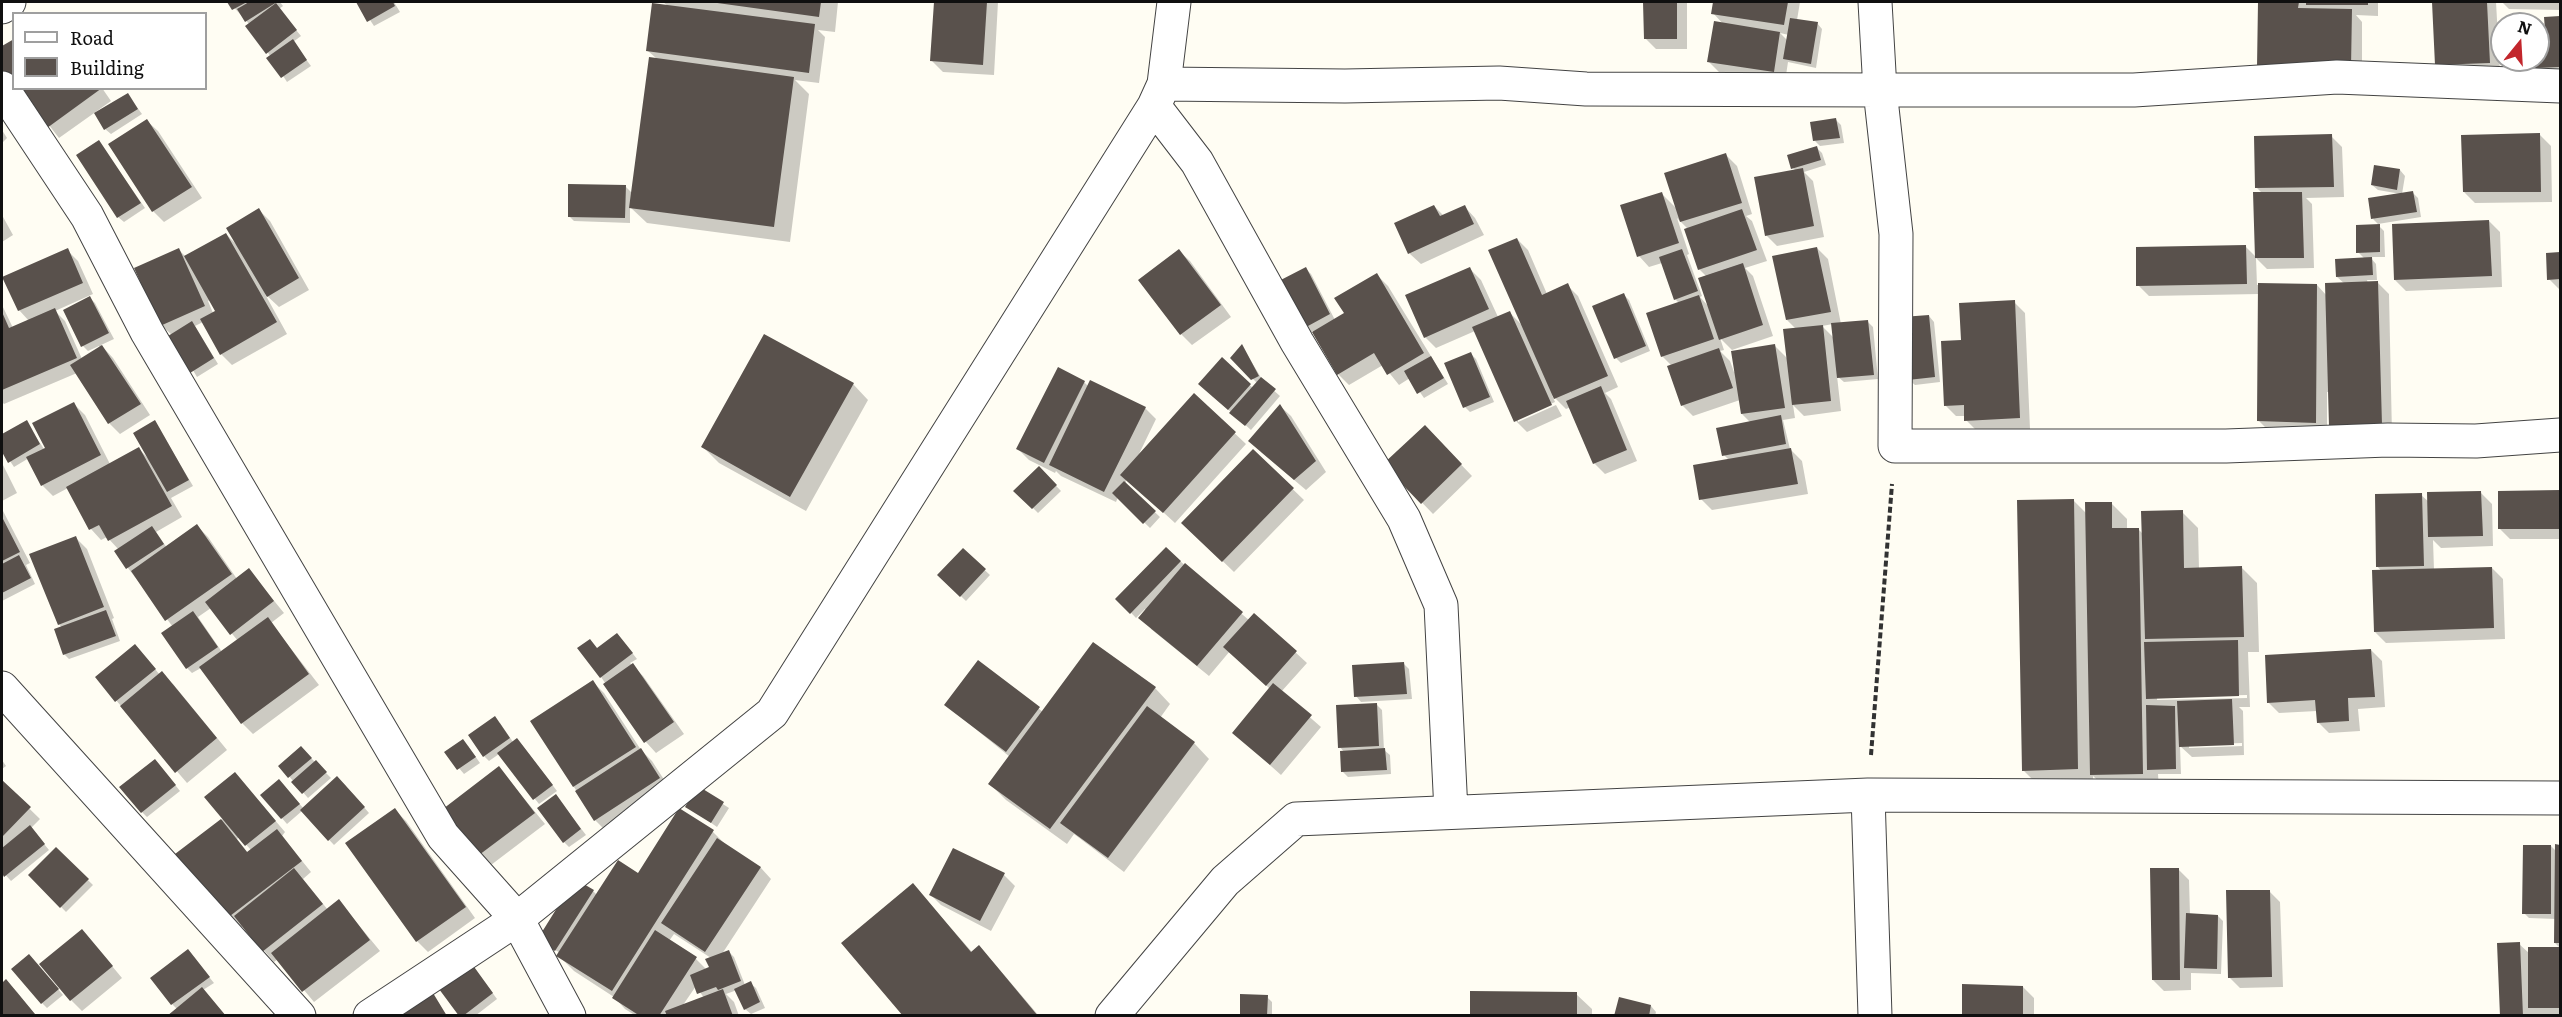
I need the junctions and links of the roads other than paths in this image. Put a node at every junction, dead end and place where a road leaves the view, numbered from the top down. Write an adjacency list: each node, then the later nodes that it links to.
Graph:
1 (9, 2): 4 (street)
2 (1174, 2): 8 (street)
3 (1875, 2): 7 (street)
4 (2, 6)
5 (2560, 86): 7 (street)
6 (2, 88): 14 (street)
7 (1880, 90): 8 (street); 9 (street)
8 (1159, 95): 13 (street); 14 (street)
9 (2560, 435)
10 (2, 688): 15 (street)
11 (1868, 795): 12 (street); 13 (street); 19 (street)
12 (2560, 798)
13 (1451, 812): 18 (street)
14 (517, 919): 16 (street); 17 (street)
15 (299, 1016)
16 (370, 1016)
17 (569, 1016)
18 (1112, 1016)
19 (1875, 1016)

